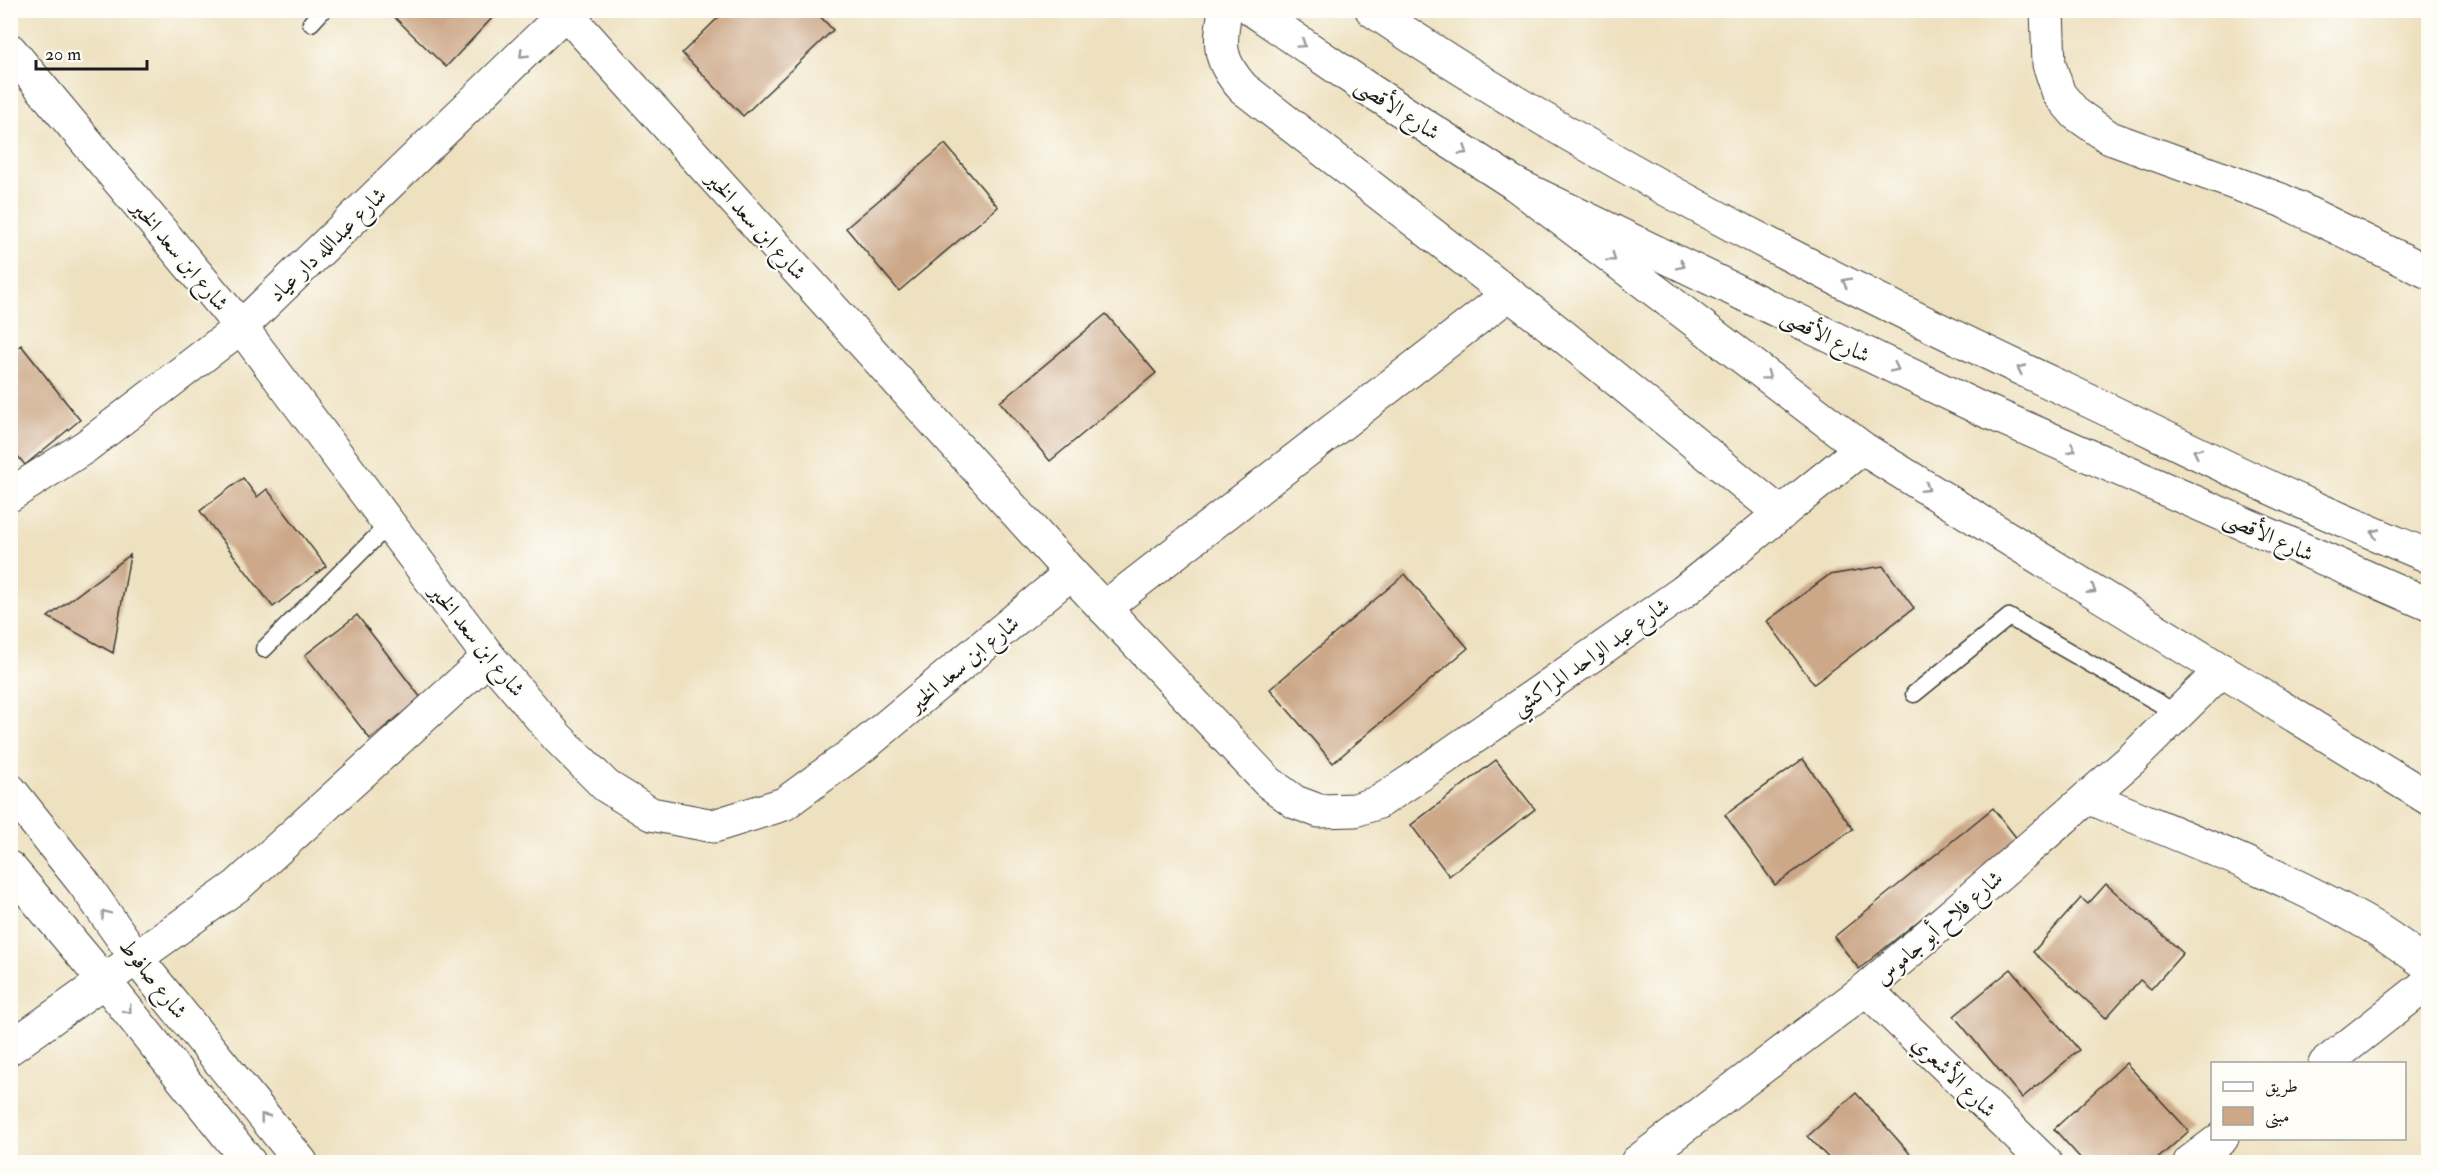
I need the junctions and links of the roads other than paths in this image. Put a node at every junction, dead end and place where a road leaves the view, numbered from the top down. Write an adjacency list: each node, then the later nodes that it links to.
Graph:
1 (323, 10): 7 (lane)
2 (1225, 10): 11 (main road)
3 (1253, 10): 9 (main road, شارع الأقصى, one-way to 9)
4 (1372, 10): 17 (main road, شارع الأقصى, one-way to 4)
5 (2047, 10): 10 (main road)
6 (564, 12): 12 (main road, شارع عبدالله دار عياد, one-way to 12); 18 (main road, شارع ابن سعد الخير)
7 (311, 23)
8 (10, 50): 12 (main road, شارع ابن سعد الخير)
9 (1515, 184): 13 (main road, one-way to 13); 19 (main road, شارع الأقصى, one-way to 19)
10 (2428, 272)
11 (1509, 294): 15 (main road); 20 (main road)
12 (241, 327): 14 (main road, شارع عبدالله دار عياد); 16 (main road, شارع ابن سعد الخير)
13 (1862, 448): 15 (main road, شارع عبد الواحد المراكشي); 23 (main road, one-way to 23)
14 (10, 495)
15 (1781, 514): 29 (main road, شارع عبد الواحد المراكشي)
16 (388, 525): 21 (lane); 22 (main road, شارع ابن سعد الخير)
17 (2428, 556)
18 (1071, 573): 20 (main road, شارع ابن سعد الخير); 22 (main road, شارع ابن سعد الخير)
19 (2428, 604)
20 (1104, 608): 29 (main road, شارع ابن سعد الخير)
21 (264, 649)
22 (489, 657): 31 (main road)
23 (2222, 670): 25 (main road, شارع فلاح أبو جاموس); 28 (main road)
24 (1914, 694): 25 (lane)
25 (2178, 714): 27 (main road, شارع فلاح أبو جاموس)
26 (10, 790): 31 (main road, شارع صافوط, one-way to 26)
27 (2088, 797): 32 (main road); 35 (main road, شارع فلاح أبو جاموس)
28 (2428, 798)
29 (1295, 802)
30 (10, 868): 33 (main road, شارع صافوط)
31 (137, 959): 33 (main road); 40 (main road, شارع صافوط, one-way to 31)
32 (2428, 965)
33 (105, 981): 36 (main road); 39 (main road, شارع صافوط, one-way to 39)
34 (2428, 983): 37 (main road)
35 (1866, 989): 41 (main road, شارع فلاح أبو جاموس); 42 (main road, شارع الأشعري)
36 (10, 1048)
37 (2328, 1062)
38 (2219, 1140): 43 (main road)
39 (249, 1162)
40 (301, 1162)
41 (1637, 1162)
42 (2045, 1162)
43 (2190, 1162)

